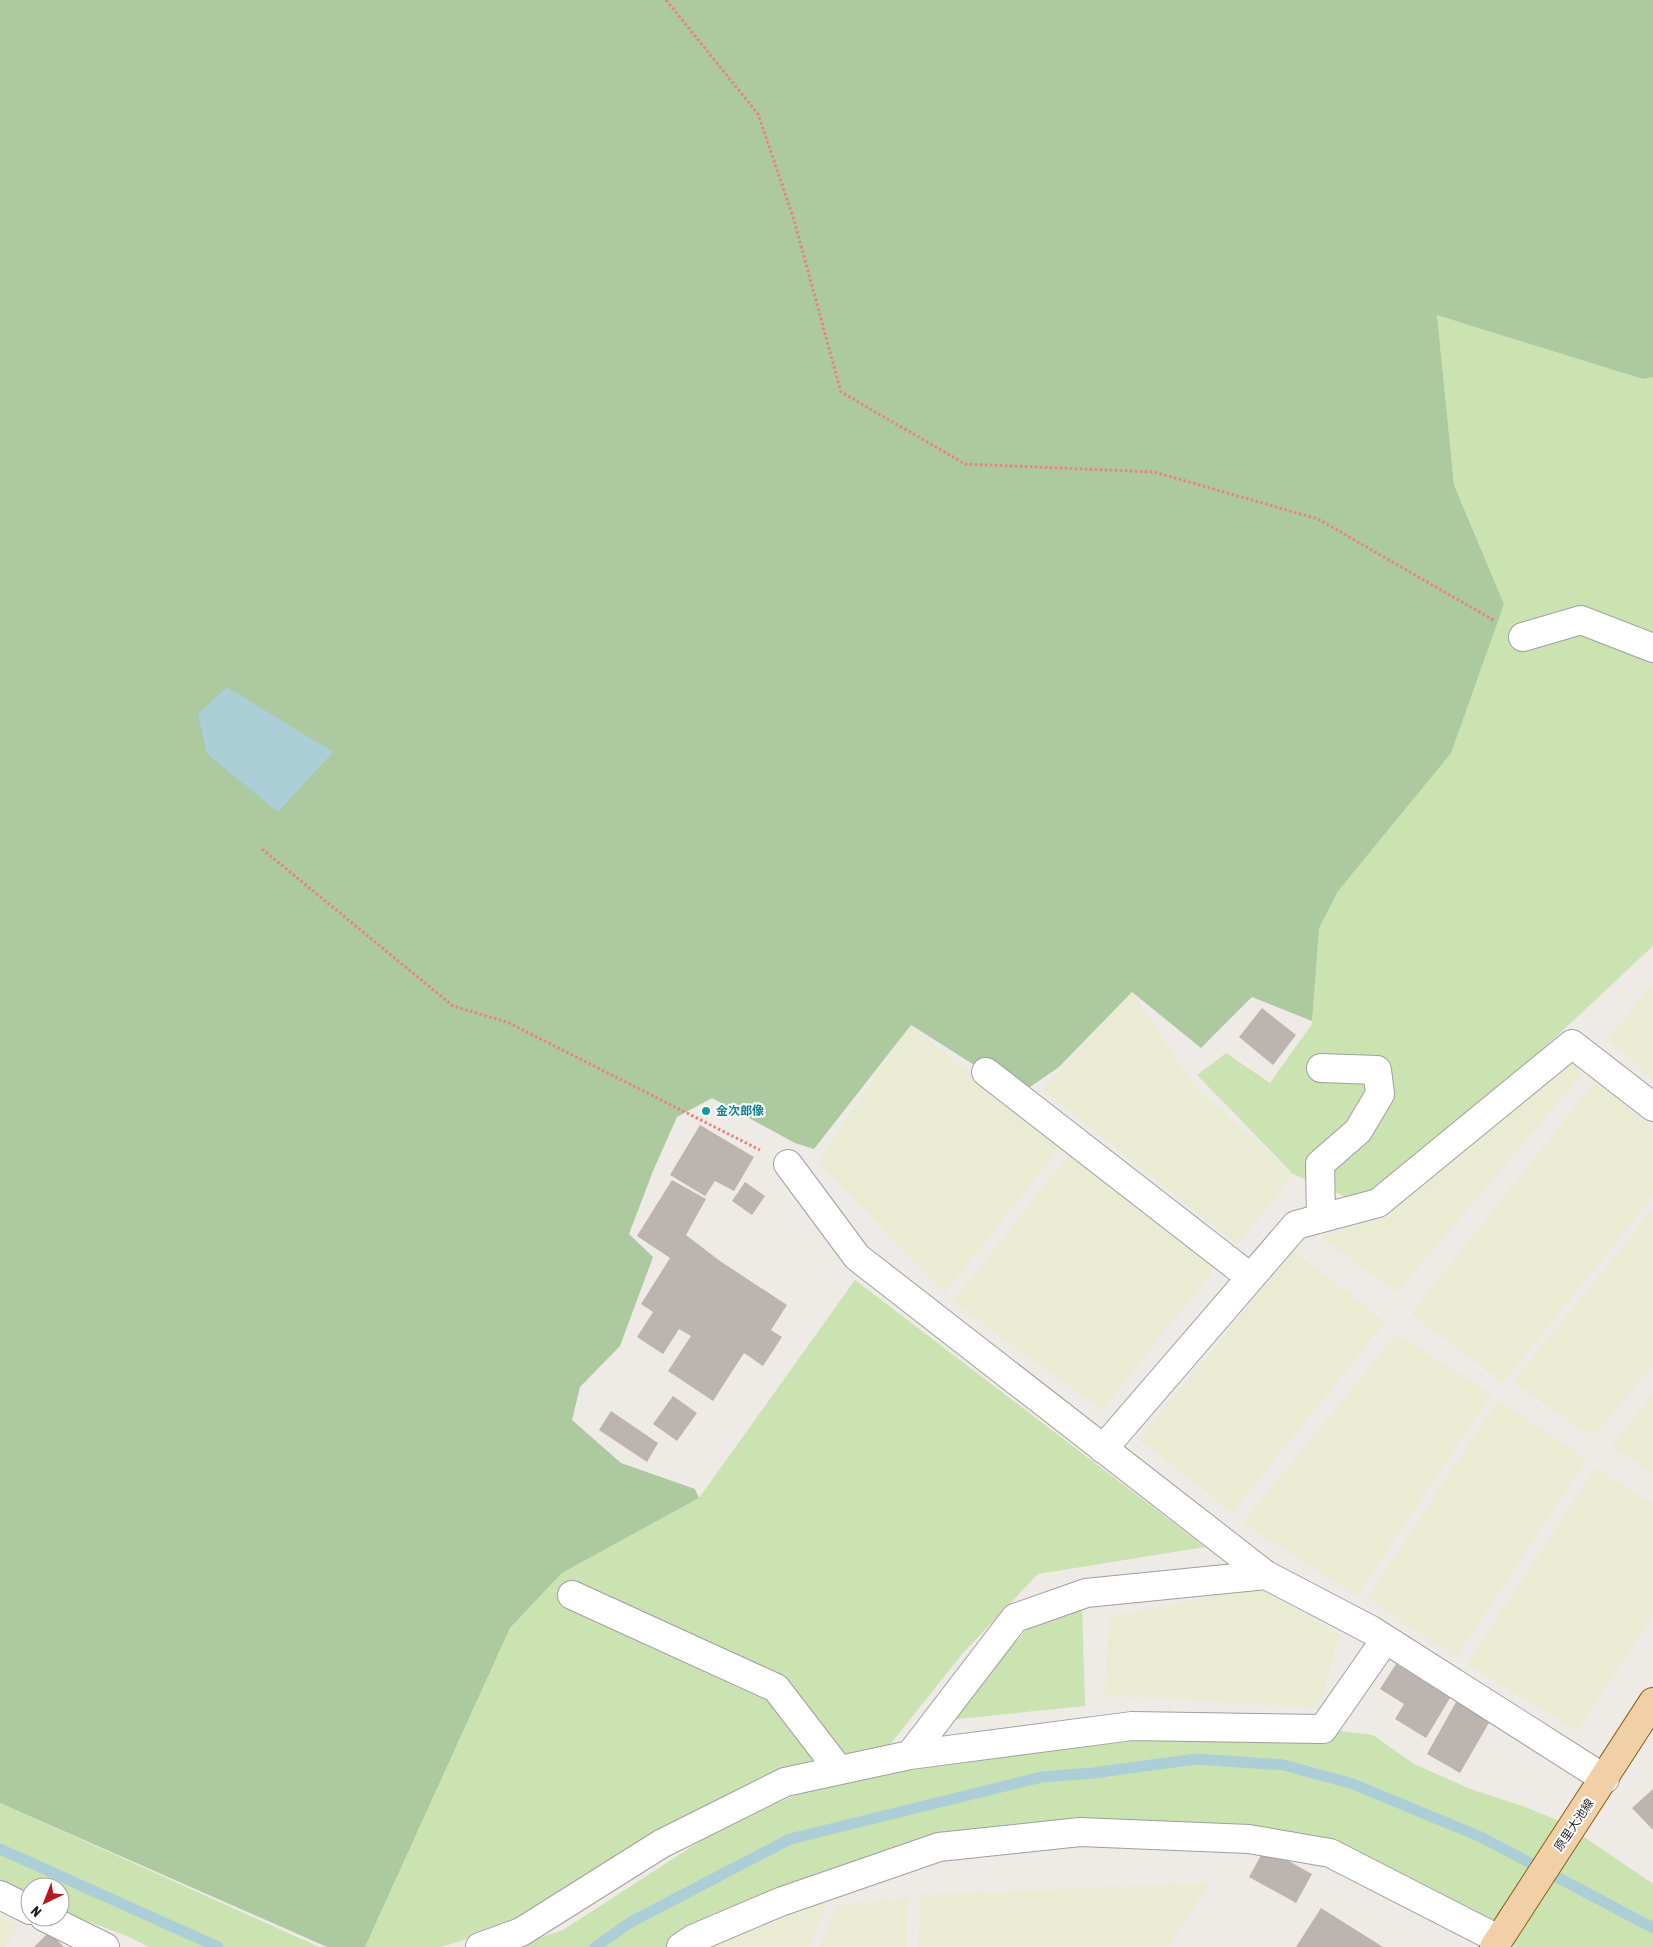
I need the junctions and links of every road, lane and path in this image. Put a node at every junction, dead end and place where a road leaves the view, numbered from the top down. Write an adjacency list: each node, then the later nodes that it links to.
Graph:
1 (666, 0): 2 (path)
2 (1523, 637): 3 (street)
3 (1653, 648)
4 (262, 850): 8 (path)
5 (1321, 1068): 9 (street)
6 (986, 1072): 10 (street)
7 (1653, 1107): 9 (street)
8 (788, 1164): 11 (street)
9 (1322, 1218): 10 (street)
10 (1250, 1277): 11 (street)
11 (1103, 1449): 12 (street)
12 (1266, 1575): 14 (street); 16 (street)
13 (572, 1595): 17 (street)
14 (1385, 1640): 16 (street); 18 (street)
15 (1653, 1702): 18 (main road, 原里大池線)
16 (910, 1755): 17 (street)
17 (839, 1770): 24 (street)
18 (1604, 1779): 22 (main road, 原里大池線)
19 (0, 1895): 20 (street)
20 (20, 1905)
21 (64, 1927): 23 (street)
22 (1500, 1936): 25 (street)
23 (105, 1947)
24 (480, 1947)
25 (681, 1947)

